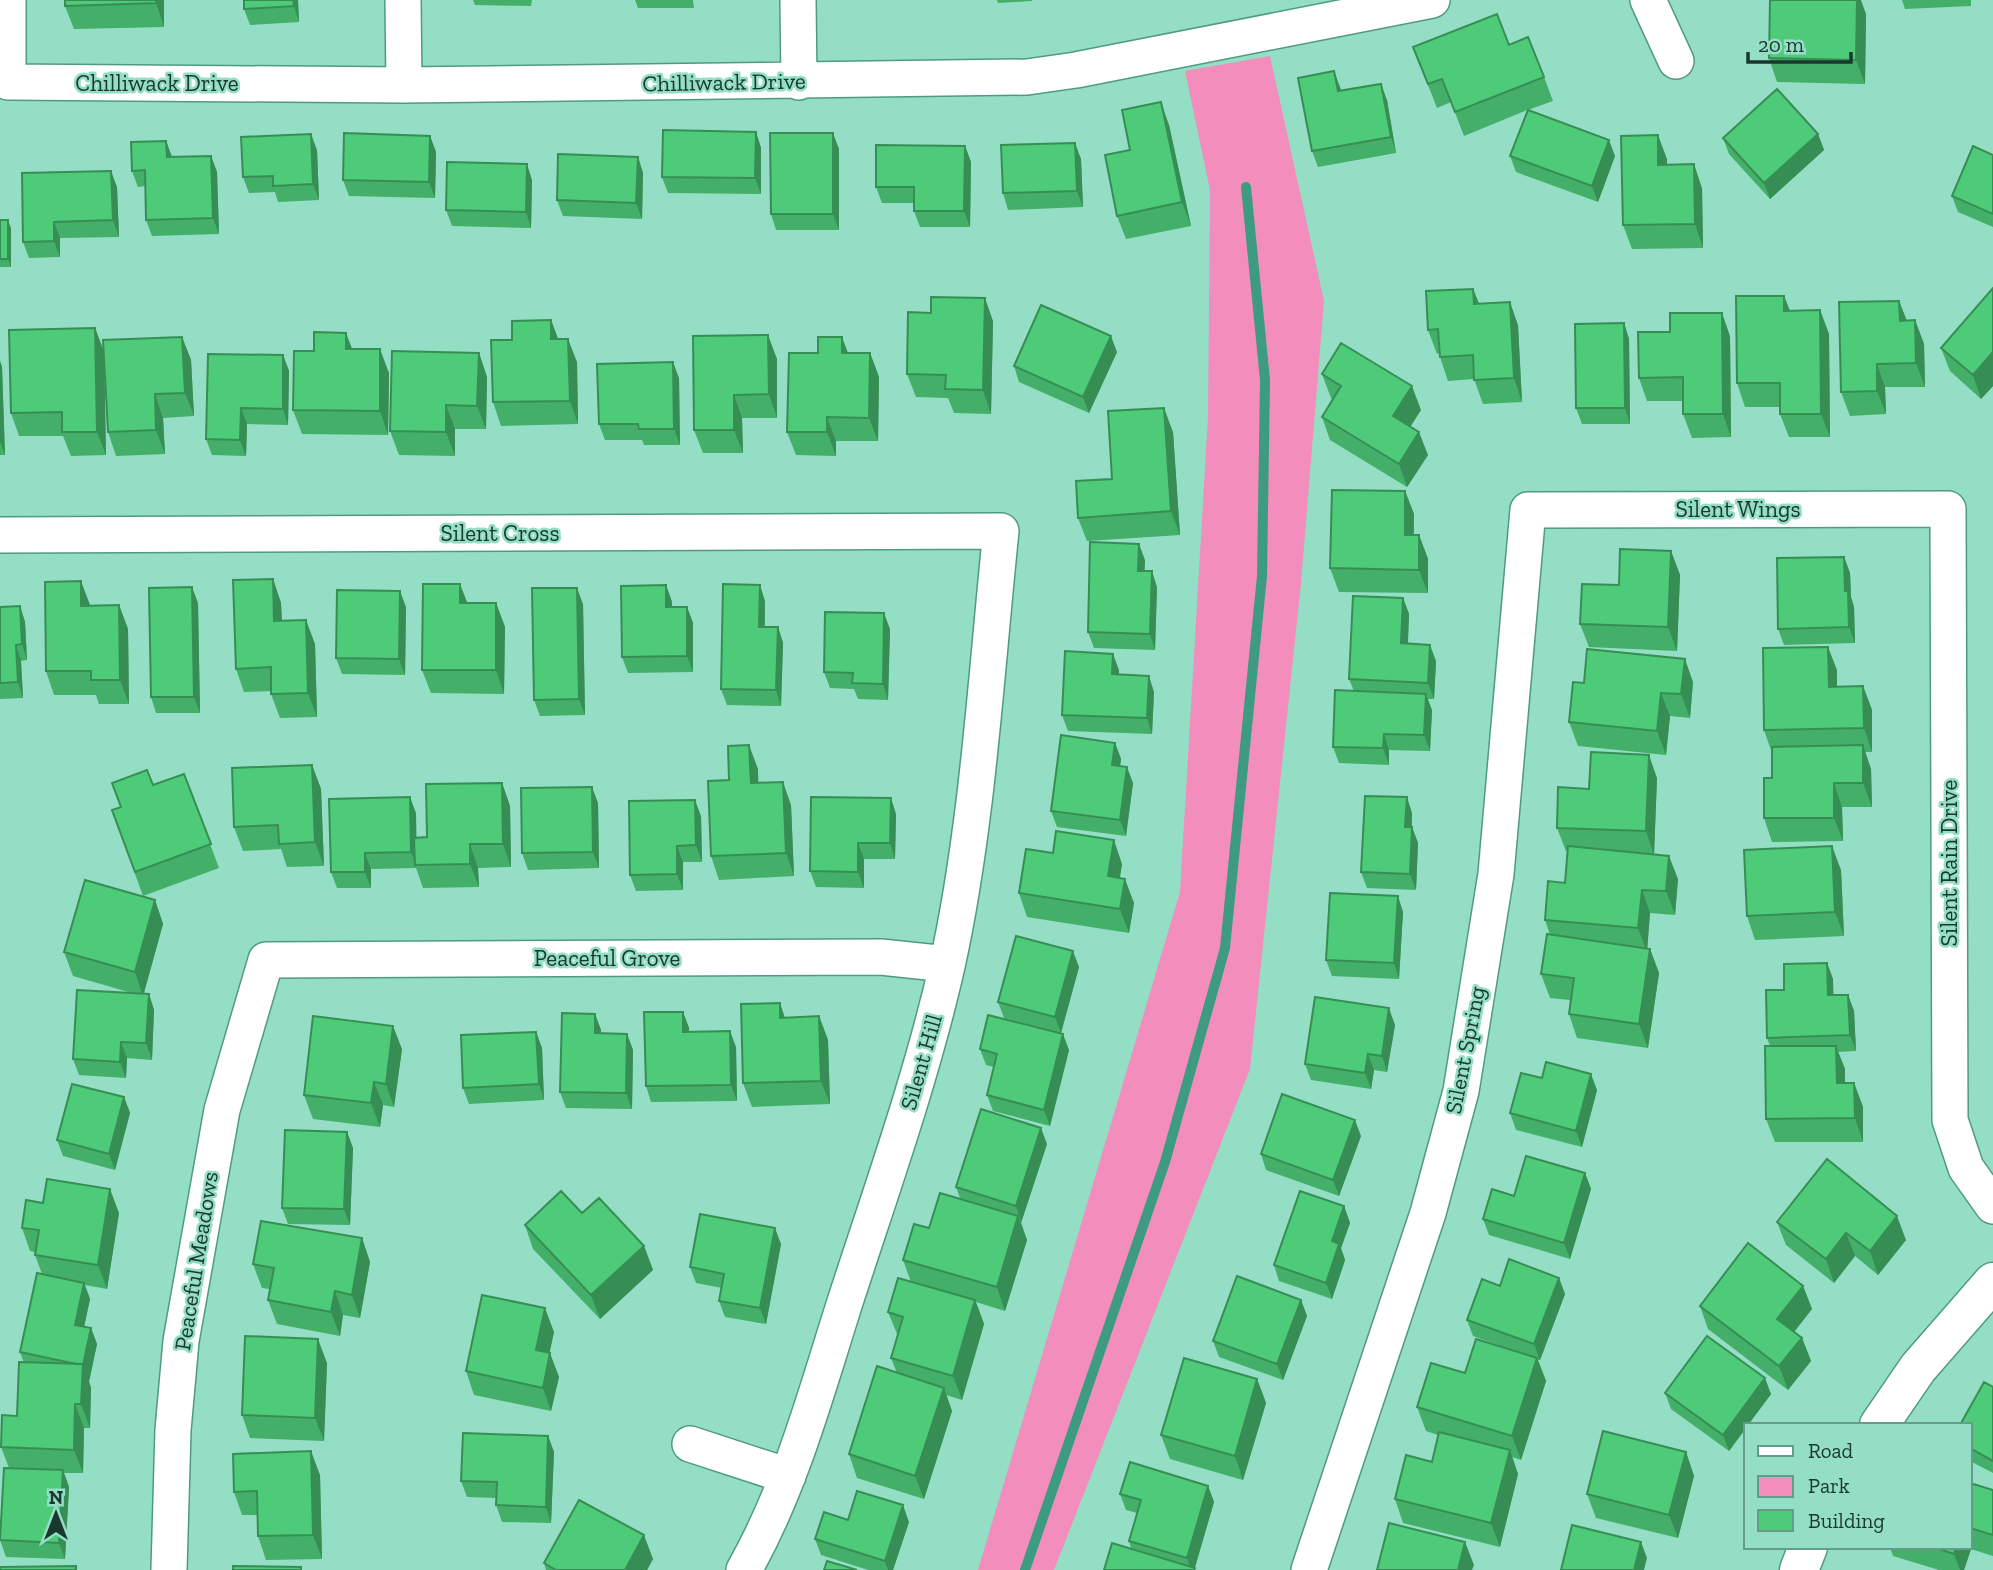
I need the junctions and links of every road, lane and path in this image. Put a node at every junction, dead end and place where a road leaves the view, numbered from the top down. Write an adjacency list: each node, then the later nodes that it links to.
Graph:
1 (8, 0): 8 (street, Chilliwack Drive)
2 (403, 0): 8 (street)
3 (798, 0): 7 (street)
4 (1432, 0): 7 (street, Chilliwack Drive)
5 (1648, 0): 6 (street)
6 (1676, 61)
7 (799, 82): 8 (street, Chilliwack Drive)
8 (404, 85)
9 (1948, 509): 10 (street, Silent Wings); 15 (street, Silent Rain Drive)
10 (1528, 510): 23 (street, Silent Spring)
11 (1001, 531): 12 (street, Silent Cross); 14 (street, Silent Hill)
12 (0, 535)
13 (266, 960): 14 (street, Peaceful Grove); 21 (street, Peaceful Meadows)
14 (947, 964): 19 (street, Silent Hill)
15 (1993, 1206)
16 (1993, 1282): 17 (street)
17 (1880, 1423)
18 (690, 1444): 19 (street)
19 (788, 1476): 22 (street, Silent Hill)
20 (1807, 1549): 24 (street)
21 (169, 1570)
22 (744, 1570)
23 (1309, 1570)
24 (1799, 1570)

